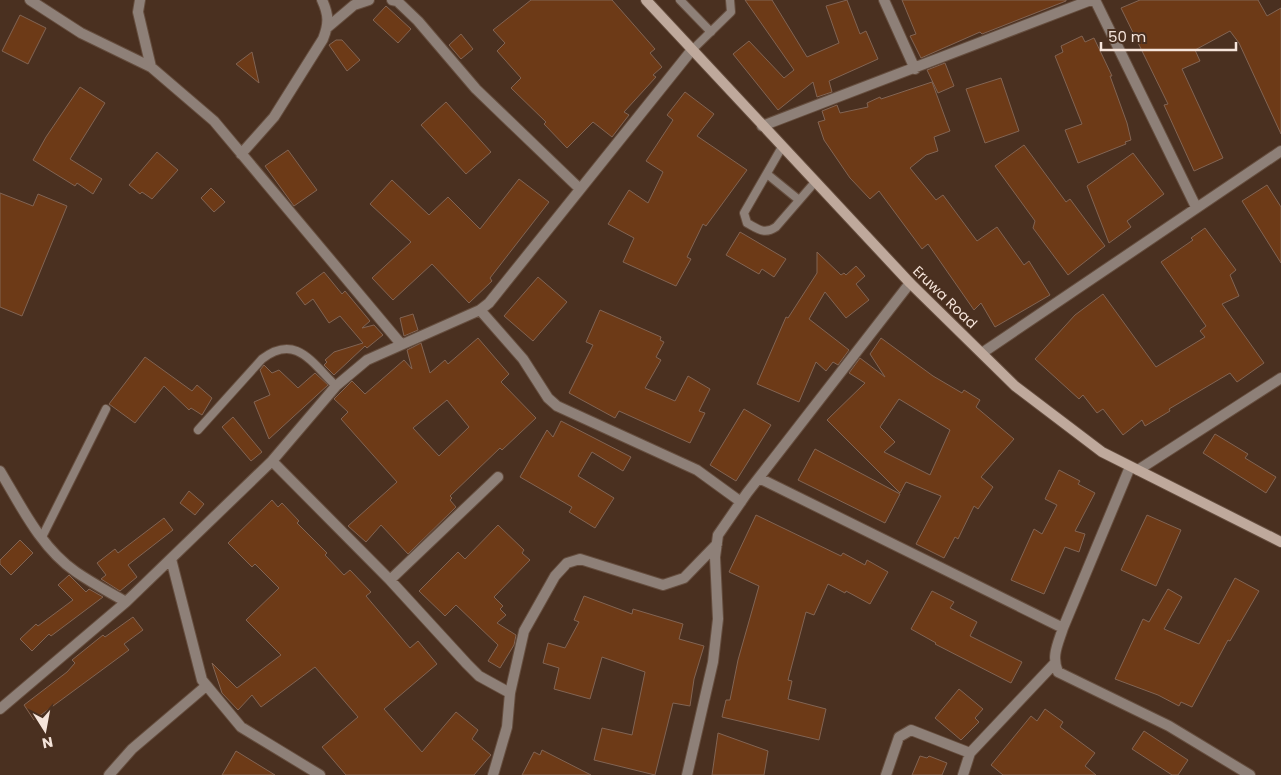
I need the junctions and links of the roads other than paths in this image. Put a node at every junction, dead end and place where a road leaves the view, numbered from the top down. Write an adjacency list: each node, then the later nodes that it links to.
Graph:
1 (30, 0): 15 (street)
2 (140, 0): 15 (street)
3 (322, 0): 12 (street)
4 (369, 0): 12 (street)
5 (392, 0): 23 (street)
6 (646, 0): 14 (main road, Eruwa Road)
7 (680, 0): 13 (lane)
8 (730, 0): 13 (lane)
9 (884, 0): 16 (street)
10 (1090, 0): 16 (street)
11 (1095, 0): 25 (street)
12 (328, 27): 20 (street)
13 (711, 32): 14 (lane)
14 (691, 51): 17 (main road, Eruwa Road); 23 (street)
15 (151, 67): 20 (street)
16 (915, 69): 17 (street)
17 (762, 126): 18 (main road, Eruwa Road)
18 (782, 147): 21 (lane); 22 (main road, Eruwa Road)
19 (1281, 151): 25 (street)
20 (241, 154): 28 (street)
21 (767, 174): 24 (lane); 24 (lane)
22 (815, 182): 24 (lane); 26 (main road, Eruwa Road)
23 (580, 189): 27 (street)
24 (799, 200)
25 (1196, 207): 29 (street)
26 (910, 283): 29 (main road, Eruwa Road); 38 (street)
27 (480, 310): 28 (street); 39 (street)
28 (401, 344): 31 (street)
29 (982, 353): 35 (main road, Eruwa Road)
30 (1281, 378): 35 (street)
31 (336, 386): 33 (lane); 34 (street)
32 (106, 409): 40 (lane)
33 (198, 430)
34 (272, 461): 43 (street); 44 (street)
35 (1134, 469): 41 (main road, Eruwa Road); 46 (street)
36 (0, 471): 40 (street)
37 (498, 477): 44 (street)
38 (759, 478): 39 (street); 46 (street)
39 (741, 502): 42 (street)
40 (42, 537): 45 (street)
41 (1281, 542)
42 (717, 544): 49 (street); 55 (street)
43 (171, 559): 45 (street); 48 (street)
44 (390, 580): 49 (street)
45 (126, 602): 50 (street)
46 (1063, 628): 47 (street)
47 (1054, 664): 51 (street); 58 (street)
48 (206, 686): 52 (street); 53 (street)
49 (510, 693): 54 (street)
50 (0, 709)
51 (970, 753): 56 (street); 57 (street)
52 (109, 775)
53 (320, 775)
54 (493, 775)
55 (687, 775)
56 (886, 775)
57 (963, 775)
58 (1250, 775)

